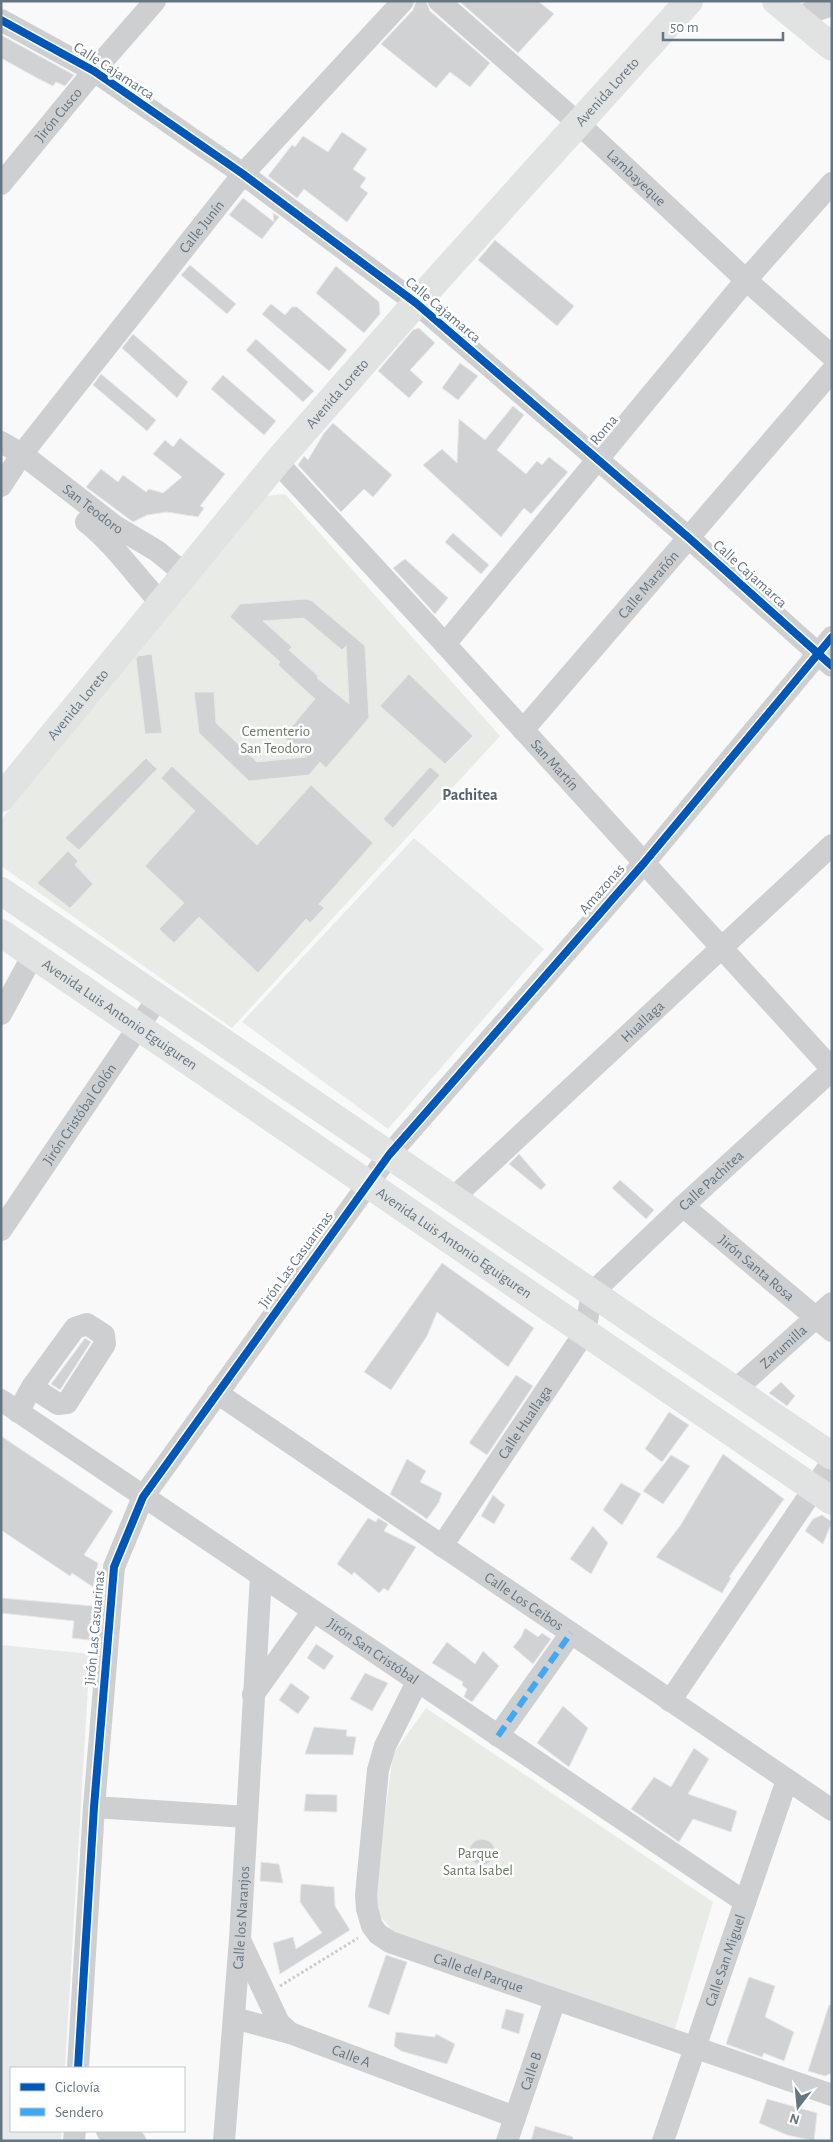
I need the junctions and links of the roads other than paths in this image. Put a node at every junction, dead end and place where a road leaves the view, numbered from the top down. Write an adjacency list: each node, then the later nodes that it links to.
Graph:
1 (155, 1): 9 (street, Jirón Cusco)
2 (402, 1): 11 (street, Calle Junín)
3 (439, 1): 10 (street, Lambayeque)
4 (689, 1): 10 (main road, Avenida Loreto)
5 (832, 5): 6 (street)
6 (785, 9): 8 (main road)
7 (1, 20): 9 (street, Calle Cajamarca)
8 (832, 47)
9 (94, 71): 11 (street, Calle Cajamarca); 13 (street, Jirón Cusco)
10 (579, 124): 14 (street, Lambayeque); 15 (main road, Avenida Loreto)
11 (243, 174): 15 (street, Calle Cajamarca); 19 (street, Calle Junín)
12 (832, 183): 14 (street, Roma)
13 (1, 184)
14 (746, 280): 16 (street, Lambayeque); 20 (street, Roma)
15 (416, 303): 20 (street, Calle Cajamarca); 21 (main road, Avenida Loreto)
16 (832, 356)
17 (832, 371): 23 (street, Calle Marañón)
18 (1, 442): 19 (street, San Teodoro)
19 (12, 460): 22 (street, Calle Junín); 24 (street, San Teodoro); 25 (street, San Teodoro)
20 (596, 460): 23 (street, Calle Cajamarca); 26 (street, Roma)
21 (277, 462): 24 (main road, Avenida Loreto); 26 (street, San Martín)
22 (1, 486)
23 (689, 538): 27 (street, Calle Cajamarca); 28 (street, Calle Marañón)
24 (185, 574): 25 (main road, Avenida Loreto)
25 (160, 602): 29 (main road, Avenida Loreto)
26 (446, 644): 28 (street, San Martín)
27 (827, 653): 31 (street, Amazonas)
28 (523, 730): 31 (street, San Martín)
29 (1, 798)
30 (832, 845): 34 (street, Huallaga)
31 (644, 863): 34 (street, San Martín); 40 (street, Amazonas)
32 (1, 891): 36 (main road)
33 (1, 933): 35 (main road, Avenida Luis Antonio Eguiguren)
34 (722, 949): 39 (street, San Martín); 42 (street, Huallaga)
35 (33, 954): 37 (street); 38 (main road, Avenida Luis Antonio Eguiguren)
36 (158, 998): 38 (street, Jirón Cristóbal Colón); 40 (main road)
37 (1, 1014)
38 (138, 1027): 41 (main road, Avenida Luis Antonio Eguiguren); 44 (street, Jirón Cristóbal Colón)
39 (832, 1070): 43 (street, Calle Pachitea)
40 (389, 1155): 41 (street, Jirón Las Casuarinas); 42 (main road)
41 (368, 1184): 47 (main road, Avenida Luis Antonio Eguiguren); 50 (street, Jirón Las Casuarinas)
42 (453, 1198): 45 (main road)
43 (683, 1206): 45 (street, Calle Pachitea); 46 (street, Jirón Santa Rosa)
44 (1, 1230)
45 (592, 1293): 47 (street, Calle Huallaga); 49 (main road)
46 (826, 1317): 49 (street, Zarumilla)
47 (585, 1332): 54 (main road, Avenida Luis Antonio Eguiguren); 56 (street, Calle Huallaga)
48 (32, 1387): 51 (street)
49 (735, 1390): 52 (main road)
50 (217, 1393): 55 (street, Jirón Las Casuarinas); 56 (street, Calle Los Ceibos)
51 (10, 1406): 55 (street, Jirón San Cristóbal)
52 (832, 1456)
53 (832, 1462): 54 (street)
54 (823, 1495): 62 (street)
55 (144, 1497): 57 (street, Jirón San Cristóbal); 65 (street, Jirón Las Casuarinas)
56 (442, 1546): 59 (street, Calle Los Ceibos)
57 (261, 1576): 58 (street, Jirón San Cristóbal); 61 (street, Calle los Naranjos)
58 (313, 1611): 60 (street, Jirón San Cristóbal); 61 (street)
59 (571, 1633): 62 (street, Calle Los Ceibos); 63 (street)
60 (417, 1682): 63 (street, Jirón San Cristóbal); 70 (street, Calle del Parque)
61 (254, 1696): 67 (street, Calle los Naranjos)
62 (670, 1701): 64 (street, Calle Los Ceibos)
63 (498, 1736): 68 (street, Jirón San Cristóbal)
64 (787, 1780): 66 (street, Calle Los Ceibos); 68 (street, Calle San Miguel)
65 (94, 1807): 67 (street); 74 (street, Jirón Las Casuarinas)
66 (832, 1810)
67 (247, 1817): 69 (street, Calle los Naranjos)
68 (745, 1902): 73 (street, Calle San Miguel)
69 (240, 1939): 71 (street, Calle los Naranjos); 72 (street)
70 (555, 2000): 73 (street, Calle del Parque); 76 (street, Calle B)
71 (234, 2018): 72 (street, Calle A); 79 (street, Calle los Naranjos)
72 (290, 2033): 76 (street, Calle A)
73 (695, 2047): 75 (street, Calle del Parque); 81 (street, Calle San Miguel)
74 (78, 2067)
75 (832, 2095)
76 (515, 2117): 80 (street, Calle B)
77 (110, 2132): 78 (street)
78 (135, 2141)
79 (224, 2141)
80 (507, 2141)
81 (662, 2141)

